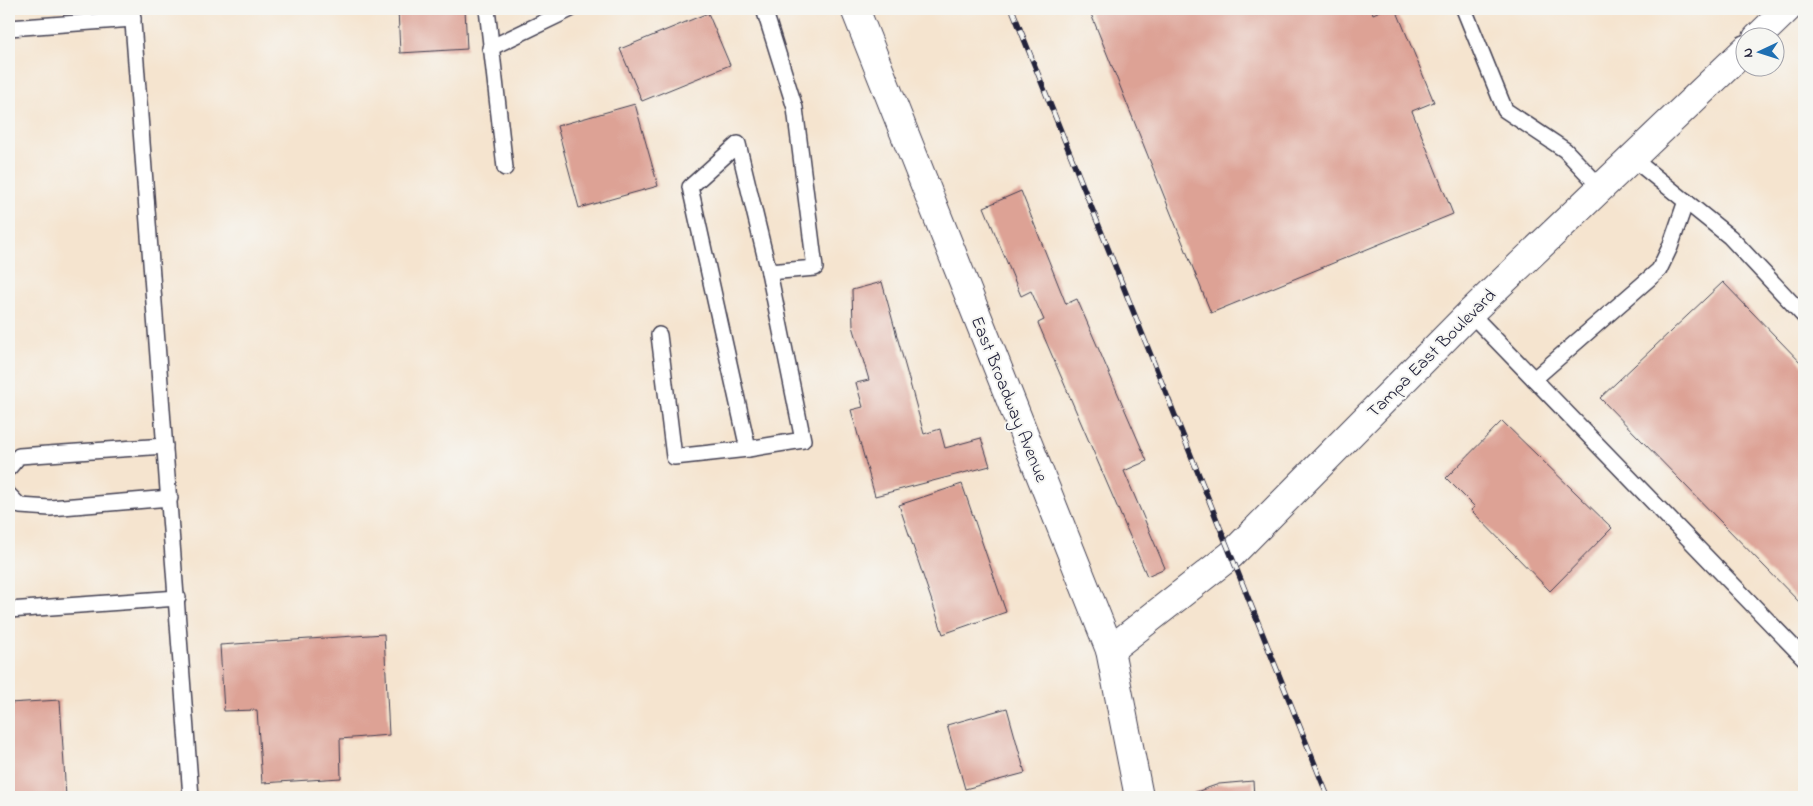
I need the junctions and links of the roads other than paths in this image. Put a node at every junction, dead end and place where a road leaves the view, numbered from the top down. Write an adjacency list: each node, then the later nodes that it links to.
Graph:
1 (487, 9): 10 (lane)
2 (571, 9): 10 (lane)
3 (764, 9): 16 (lane)
4 (855, 9): 28 (main road, East Broadway Avenue)
5 (1464, 9): 14 (lane)
6 (1787, 9): 9 (main road)
7 (132, 14): 8 (lane); 21 (lane)
8 (9, 28)
9 (1768, 28)
10 (490, 48): 13 (lane)
11 (1736, 59): 12 (main road, Tampa East Boulevard)
12 (1632, 158): 14 (main road, Tampa East Boulevard); 15 (lane)
13 (505, 168)
14 (1601, 188): 17 (main road, Tampa East Boulevard)
15 (1686, 201): 18 (lane); 20 (lane)
16 (769, 272): 22 (lane); 22 (lane)
17 (1470, 313): 20 (lane); 28 (main road, Tampa East Boulevard)
18 (1804, 316)
19 (659, 335): 22 (lane)
20 (1534, 379): 29 (lane)
21 (166, 446): 23 (lane); 25 (lane)
22 (748, 449)
23 (9, 468)
24 (9, 495): 25 (lane)
25 (170, 498): 26 (lane)
26 (178, 598): 27 (lane); 30 (lane)
27 (9, 610)
28 (1110, 650): 31 (main road, East Broadway Avenue)
29 (1804, 658)
30 (191, 797)
31 (1139, 797)

